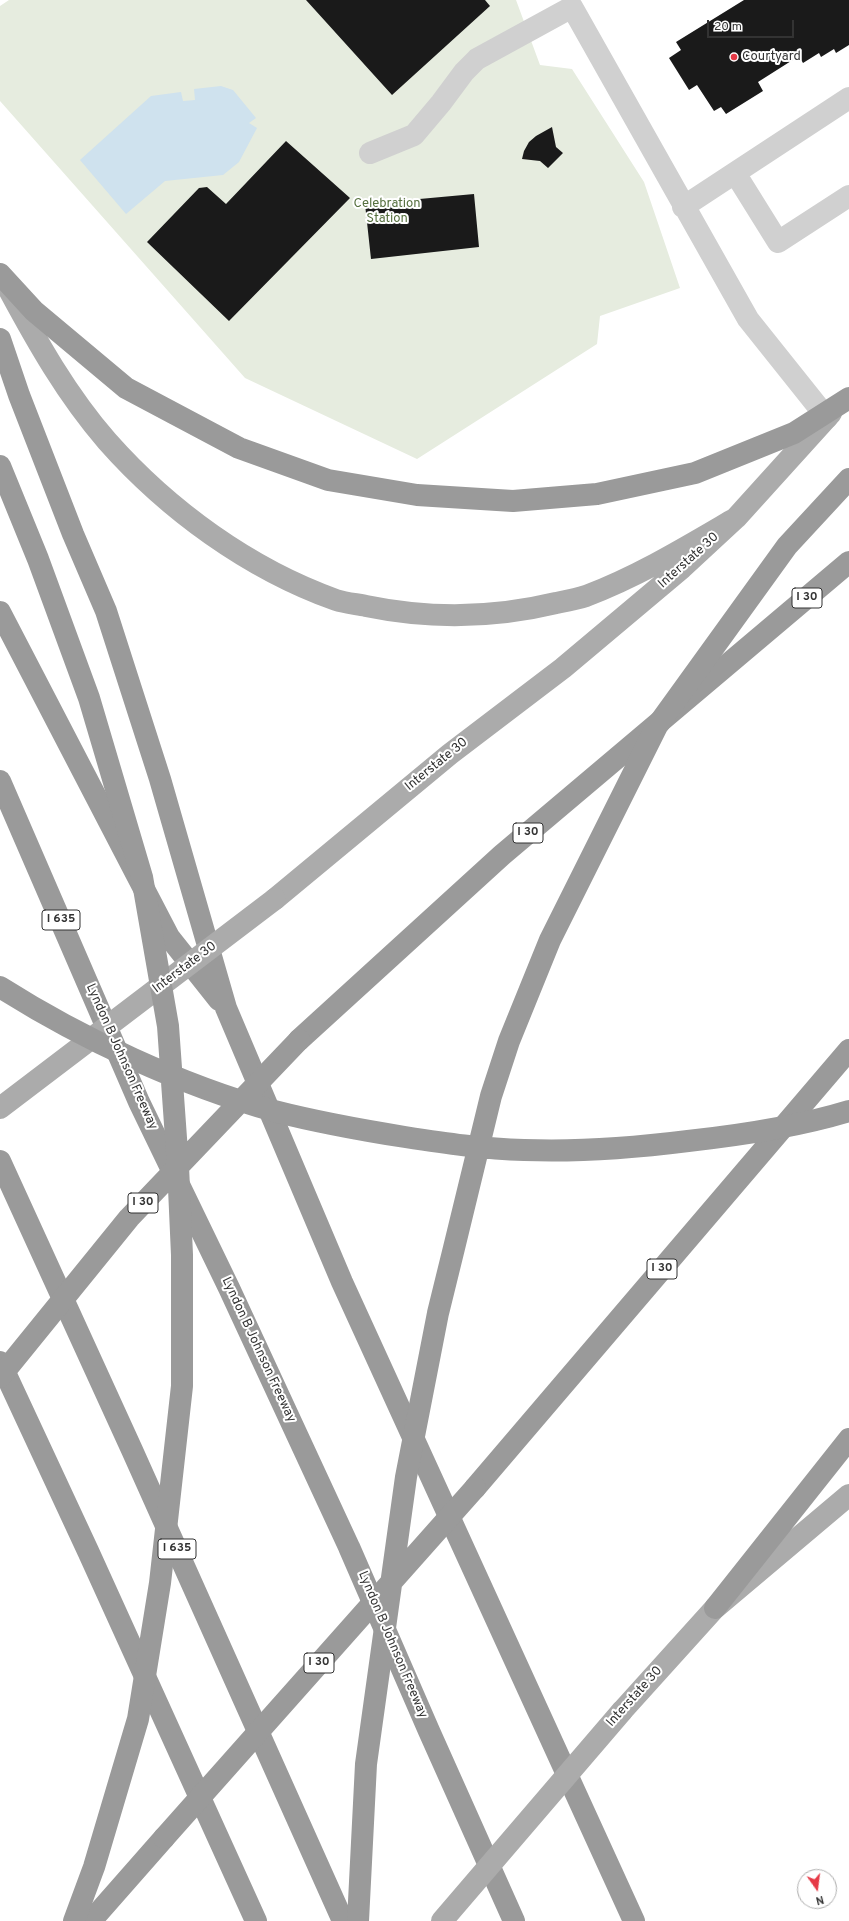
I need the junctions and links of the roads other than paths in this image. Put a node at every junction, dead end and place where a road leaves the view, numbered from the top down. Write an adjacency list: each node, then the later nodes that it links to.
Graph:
1 (849, 98): 3 (lane)
2 (370, 153): 5 (lane)
3 (735, 172): 4 (lane); 5 (lane)
4 (849, 196)
5 (683, 207): 10 (lane)
6 (0, 274): 9 (highway, bridge); 13 (main road)
7 (0, 339): 18 (highway)
8 (849, 393): 10 (main road, Interstate 30)
9 (849, 398)
10 (827, 418): 13 (main road, Interstate 30)
11 (0, 466): 28 (highway, bridge)
12 (849, 478): 32 (highway, bridge)
13 (736, 518): 20 (main road, Interstate 30, bridge)
14 (849, 562): 24 (highway, I 30, bridge)
15 (0, 612): 18 (highway)
16 (0, 781): 34 (highway, Lyndon B Johnson Freeway / I 635)
17 (0, 987): 21 (highway, bridge)
18 (226, 1008): 35 (highway)
19 (849, 1050): 29 (highway, I 30, bridge)
20 (0, 1108)
21 (849, 1111)
22 (0, 1161): 31 (highway, I 635)
23 (0, 1362): 30 (highway)
24 (0, 1377)
25 (849, 1439): 27 (highway)
26 (849, 1495): 27 (main road, Interstate 30)
27 (715, 1608): 33 (main road, Interstate 30, bridge)
28 (74, 1921)
29 (91, 1921)
30 (256, 1921)
31 (343, 1921)
32 (358, 1921)
33 (442, 1921)
34 (514, 1921)
35 (634, 1921)

